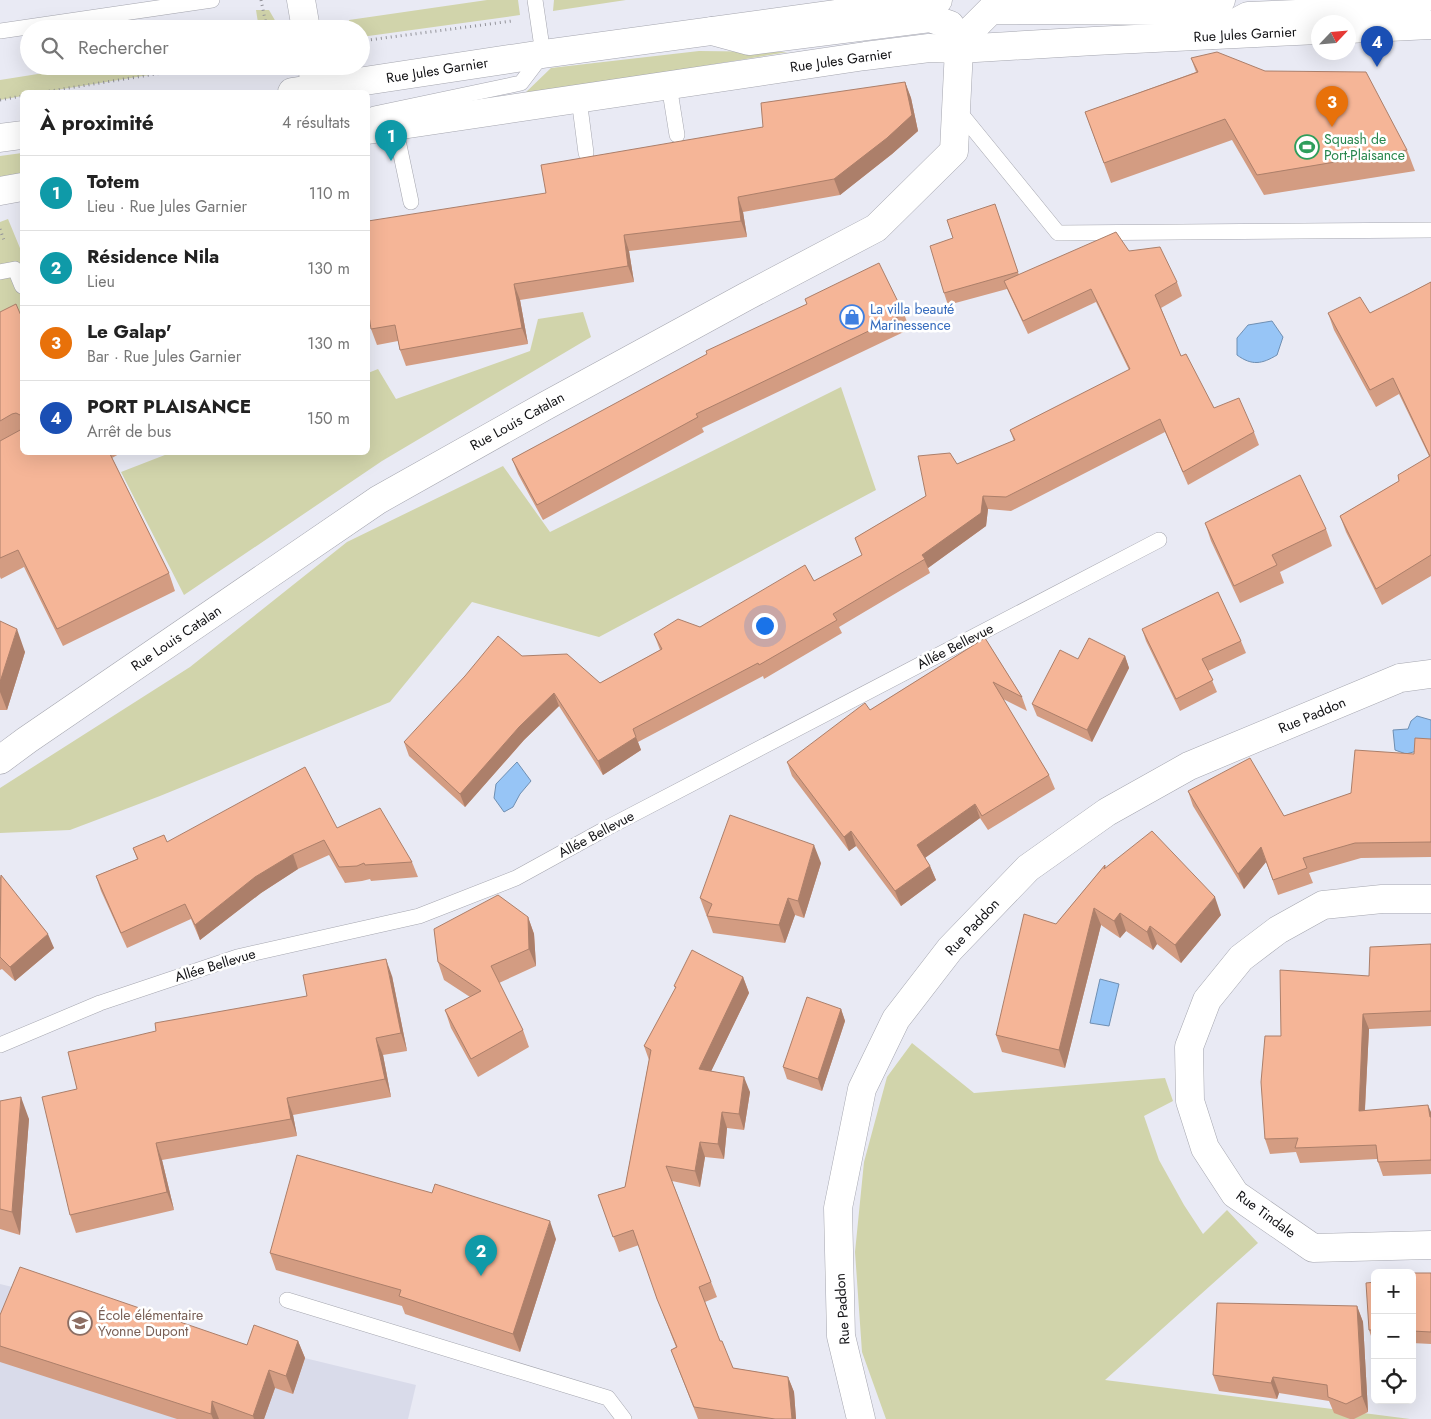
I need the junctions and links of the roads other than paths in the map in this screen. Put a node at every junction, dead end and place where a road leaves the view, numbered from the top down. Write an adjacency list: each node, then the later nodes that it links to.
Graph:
1 (212, 0): 7 (lane)
2 (302, 0): 9 (street)
3 (535, 0): 18 (lane)
4 (938, 0): 15 (street, Rue Jules Garnier)
5 (1222, 0): 17 (street)
6 (1421, 0): 16 (street)
7 (170, 3): 8 (lane)
8 (67, 20)
9 (305, 20)
10 (1431, 25): 12 (street)
11 (20, 28): 14 (lane)
12 (1356, 29)
13 (1311, 30): 16 (street, Rue Jules Garnier)
14 (0, 31)
15 (712, 31): 17 (street); 18 (street, Rue Jules Garnier)
16 (1212, 35): 17 (street, Rue Jules Garnier)
17 (959, 49): 20 (street, Rue Jules Garnier); 22 (street, Rue Louis Catalan)
18 (543, 54): 19 (street, Rue Jules Garnier); 23 (lane)
19 (310, 86)
20 (669, 86): 21 (street, Rue Jules Garnier); 27 (lane)
21 (580, 99): 24 (street, Rue Jules Garnier); 29 (lane)
22 (956, 107): 33 (lane); 38 (street, Rue Louis Catalan)
23 (370, 117)
24 (395, 126): 25 (street, Rue Jules Garnier); 32 (lane)
25 (370, 130)
26 (20, 134): 28 (street)
27 (677, 135)
28 (0, 138)
29 (586, 153)
30 (20, 187): 31 (street)
31 (0, 190)
32 (411, 202)
33 (1431, 230)
34 (0, 272): 35 (lane)
35 (20, 281)
36 (1159, 540): 40 (lane, Allée Bellevue)
37 (1431, 674): 44 (street, Rue Paddon)
38 (0, 760)
39 (1431, 899): 41 (street, Rue Tindale)
40 (0, 1045)
41 (1431, 1244)
42 (287, 1300): 43 (lane)
43 (624, 1419)
44 (861, 1419)

